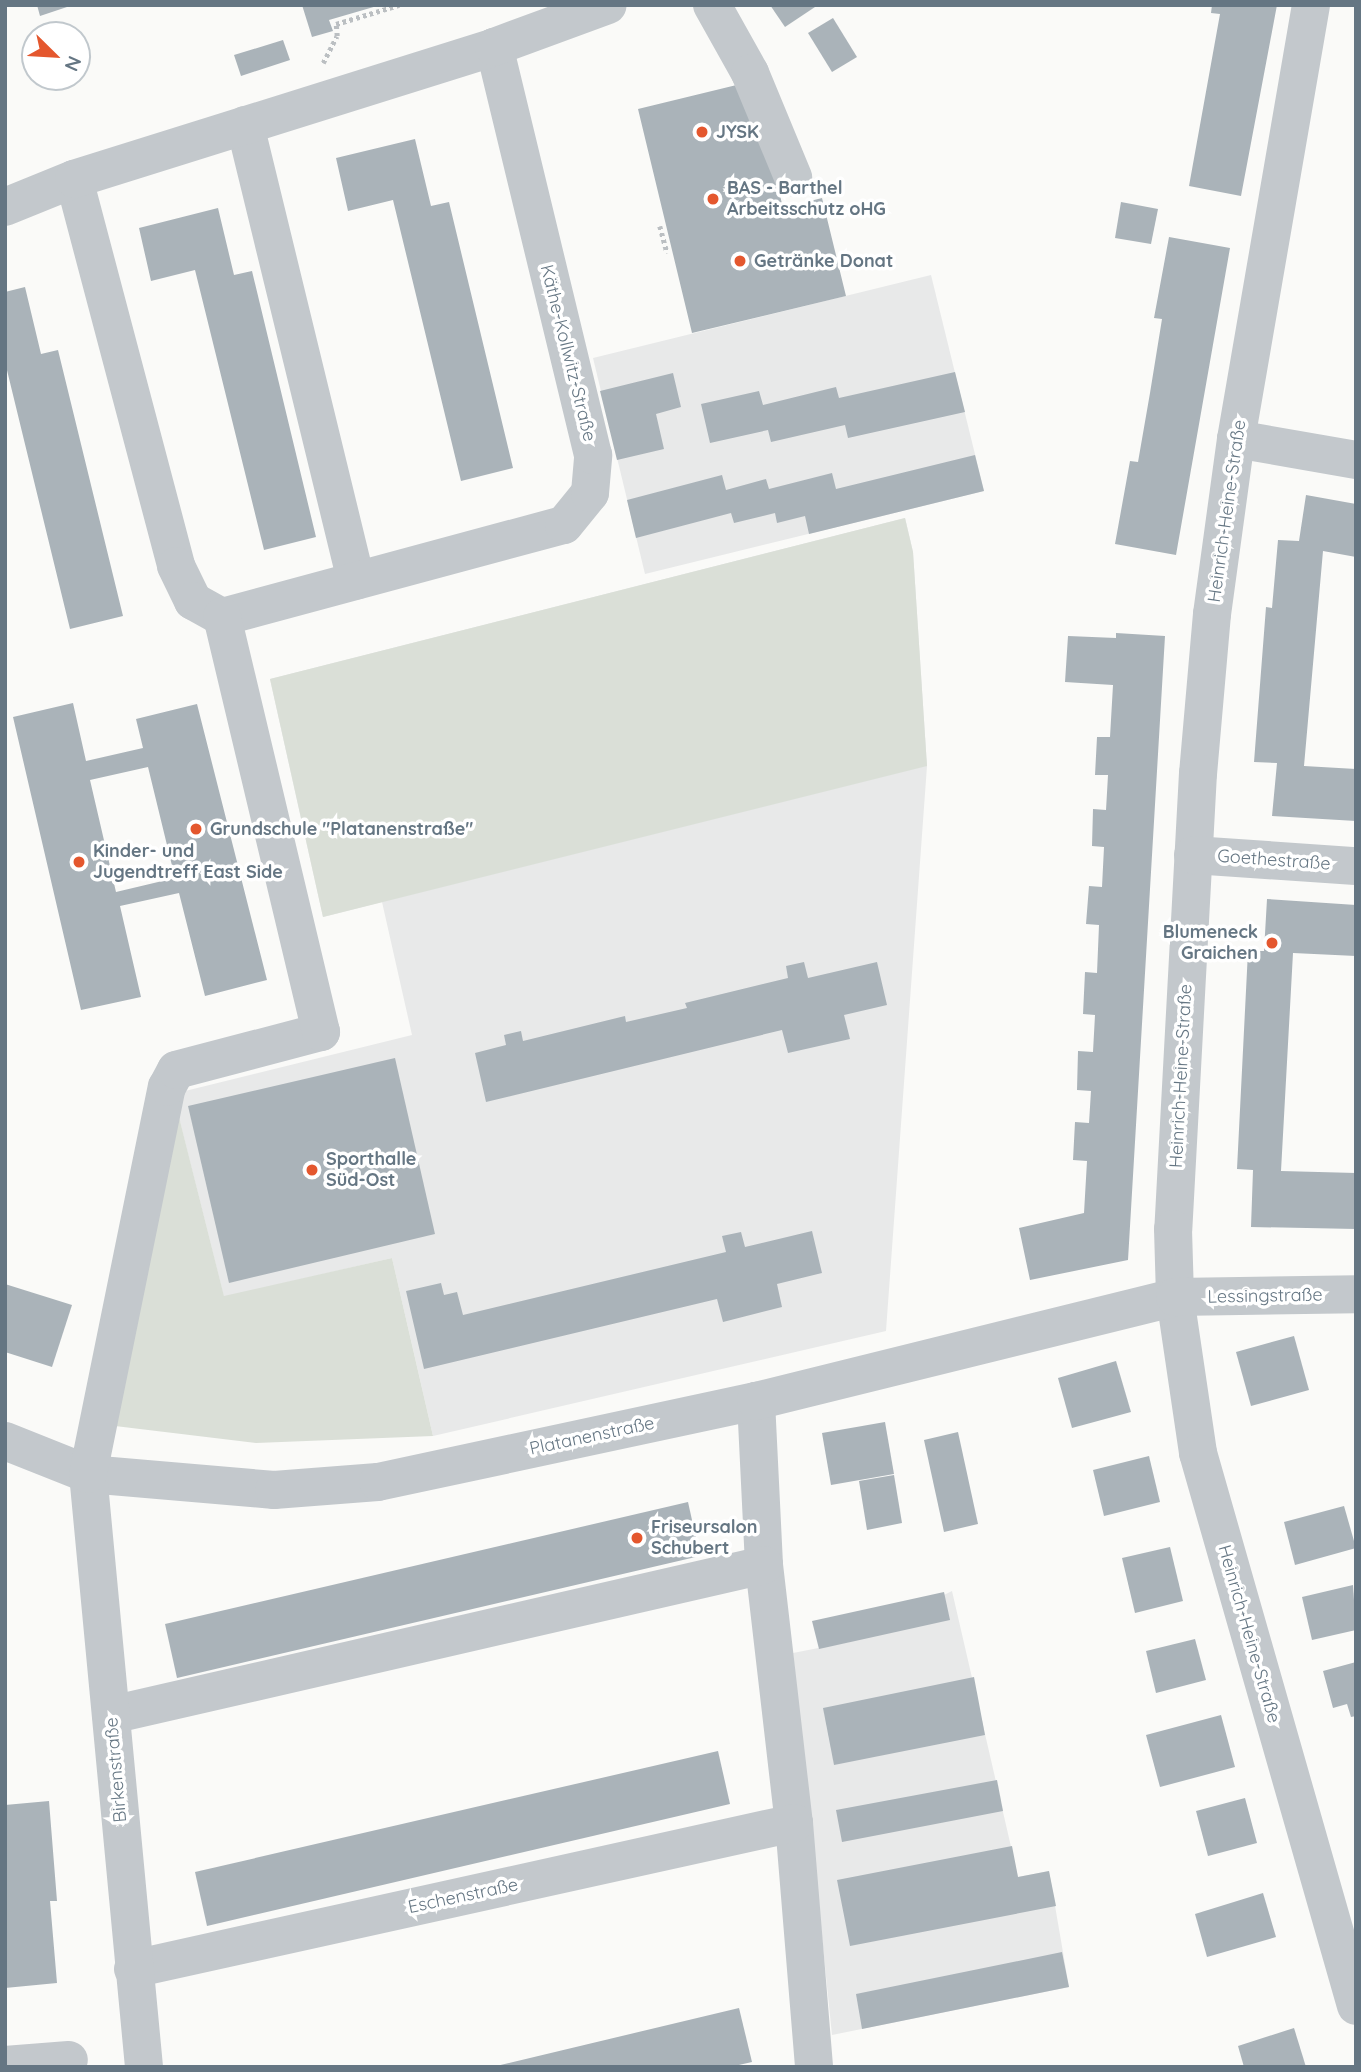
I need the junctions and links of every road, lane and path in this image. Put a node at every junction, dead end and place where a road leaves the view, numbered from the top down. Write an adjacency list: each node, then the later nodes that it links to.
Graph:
1 (399, 5): 6 (path)
2 (608, 5): 5 (street)
3 (712, 5): 8 (street)
4 (1311, 5): 13 (street, Heinrich-Heine-Straße)
5 (494, 47): 7 (street); 15 (street, Käthe-Kollwitz-Straße)
6 (318, 73)
7 (245, 125): 9 (street); 15 (street)
8 (793, 177)
9 (74, 179): 10 (street); 16 (street)
10 (5, 207)
11 (660, 226): 12 (path)
12 (667, 253)
13 (1237, 439): 14 (street); 17 (street, Heinrich-Heine-Straße)
14 (1356, 460)
15 (356, 581): 16 (street, Käthe-Kollwitz-Straße)
16 (222, 617): 23 (street, Birkenstraße)
17 (1193, 855): 18 (street, Goethestraße); 20 (street, Heinrich-Heine-Straße)
18 (1356, 866)
19 (1356, 1294): 20 (street, Lessingstraße)
20 (1175, 1297): 21 (street, Platanenstraße); 28 (street, Heinrich-Heine-Straße)
21 (756, 1401): 23 (street, Platanenstraße); 24 (street)
22 (5, 1441): 23 (street, Platanenstraße)
23 (88, 1474): 25 (street, Birkenstraße)
24 (764, 1565): 25 (street); 26 (street)
25 (111, 1715): 27 (street, Birkenstraße)
26 (794, 1823): 27 (street, Eschenstraße); 32 (street)
27 (133, 1969): 31 (street, Birkenstraße)
28 (1356, 2006)
29 (69, 2060): 30 (street)
30 (5, 2066)
31 (144, 2067)
32 (814, 2067)

